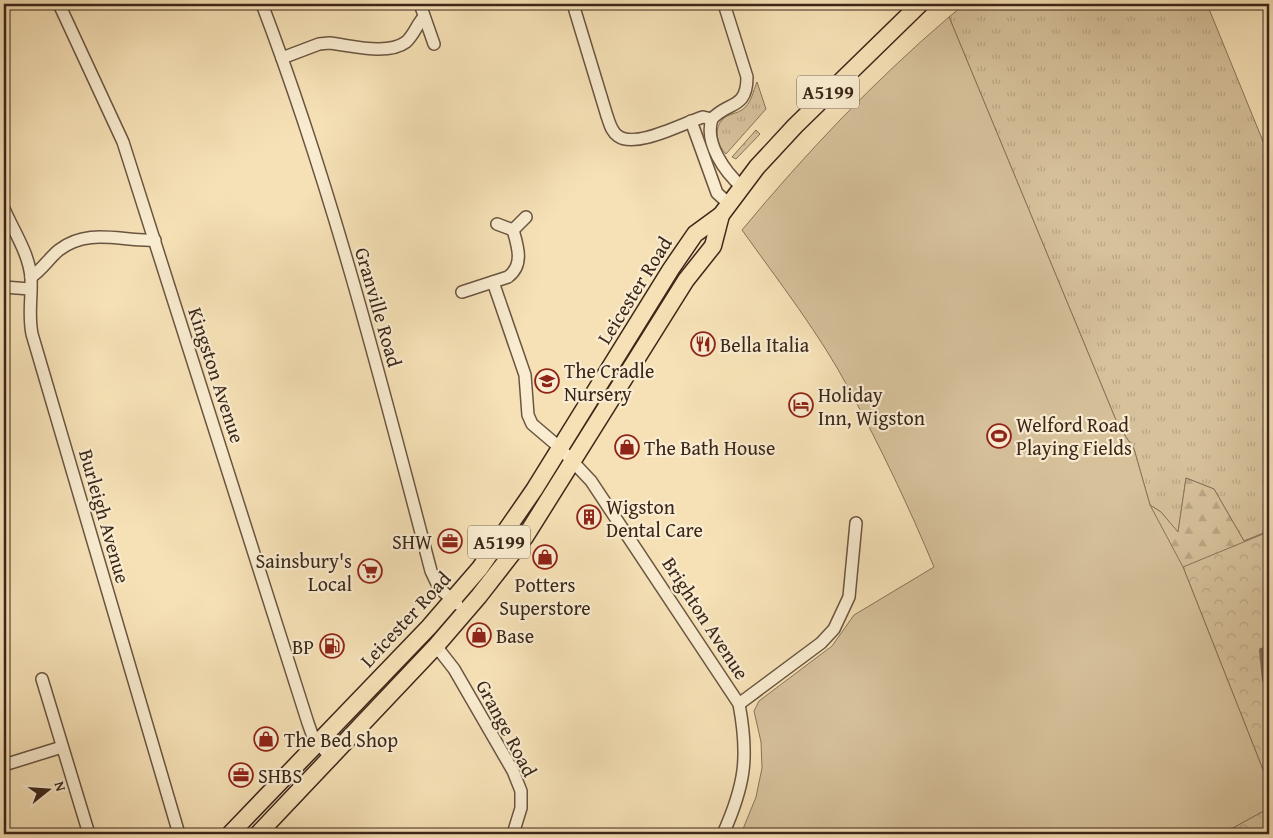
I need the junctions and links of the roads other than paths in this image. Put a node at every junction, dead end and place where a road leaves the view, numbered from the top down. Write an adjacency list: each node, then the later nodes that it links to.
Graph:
1 (59, 4): 18 (street, Kingston Avenue)
2 (262, 4): 9 (street, Granville Road)
3 (420, 4): 7 (street)
4 (573, 4): 11 (street)
5 (724, 4): 10 (street)
6 (920, 4): 12 (main road, A5199)
7 (424, 17): 8 (street); 9 (street)
8 (434, 44)
9 (282, 58): 26 (street, Granville Road)
10 (712, 119): 11 (street); 12 (street)
11 (695, 120): 14 (street)
12 (742, 187): 14 (main road, Leicester Road / A5199)
13 (4, 209): 20 (street, Burleigh Avenue)
14 (725, 209): 23 (main road, Leicester Road / A5199); 24 (main road, Leicester Road / A5199)
15 (526, 217): 17 (street)
16 (497, 224): 17 (street)
17 (513, 230): 19 (street)
18 (155, 240): 20 (street); 31 (street, Kingston Avenue)
19 (493, 282): 22 (street); 23 (street, Brighton Avenue)
20 (31, 283): 21 (street); 36 (street, Burleigh Avenue)
21 (4, 287)
22 (462, 292)
23 (559, 447): 24 (street, Brighton Avenue); 26 (main road, Leicester Road / A5199)
24 (573, 462): 27 (main road, Leicester Road / A5199); 30 (street, Brighton Avenue)
25 (856, 523): 30 (street)
26 (453, 600): 27 (street, Granville Road); 31 (main road, Leicester Road / A5199)
27 (465, 612): 28 (main road, Leicester Road / A5199)
28 (436, 646): 33 (main road, Leicester Road / A5199); 39 (street, Grange Road)
29 (42, 679): 32 (street)
30 (739, 704): 40 (street, Brighton Avenue)
31 (317, 743): 33 (street, Kingston Avenue); 37 (main road, Leicester Road / A5199)
32 (62, 748): 34 (street); 35 (street)
33 (332, 759): 38 (main road, Leicester Road / A5199)
34 (4, 765)
35 (89, 834)
36 (179, 834)
37 (230, 834)
38 (258, 834)
39 (513, 834)
40 (723, 834)

